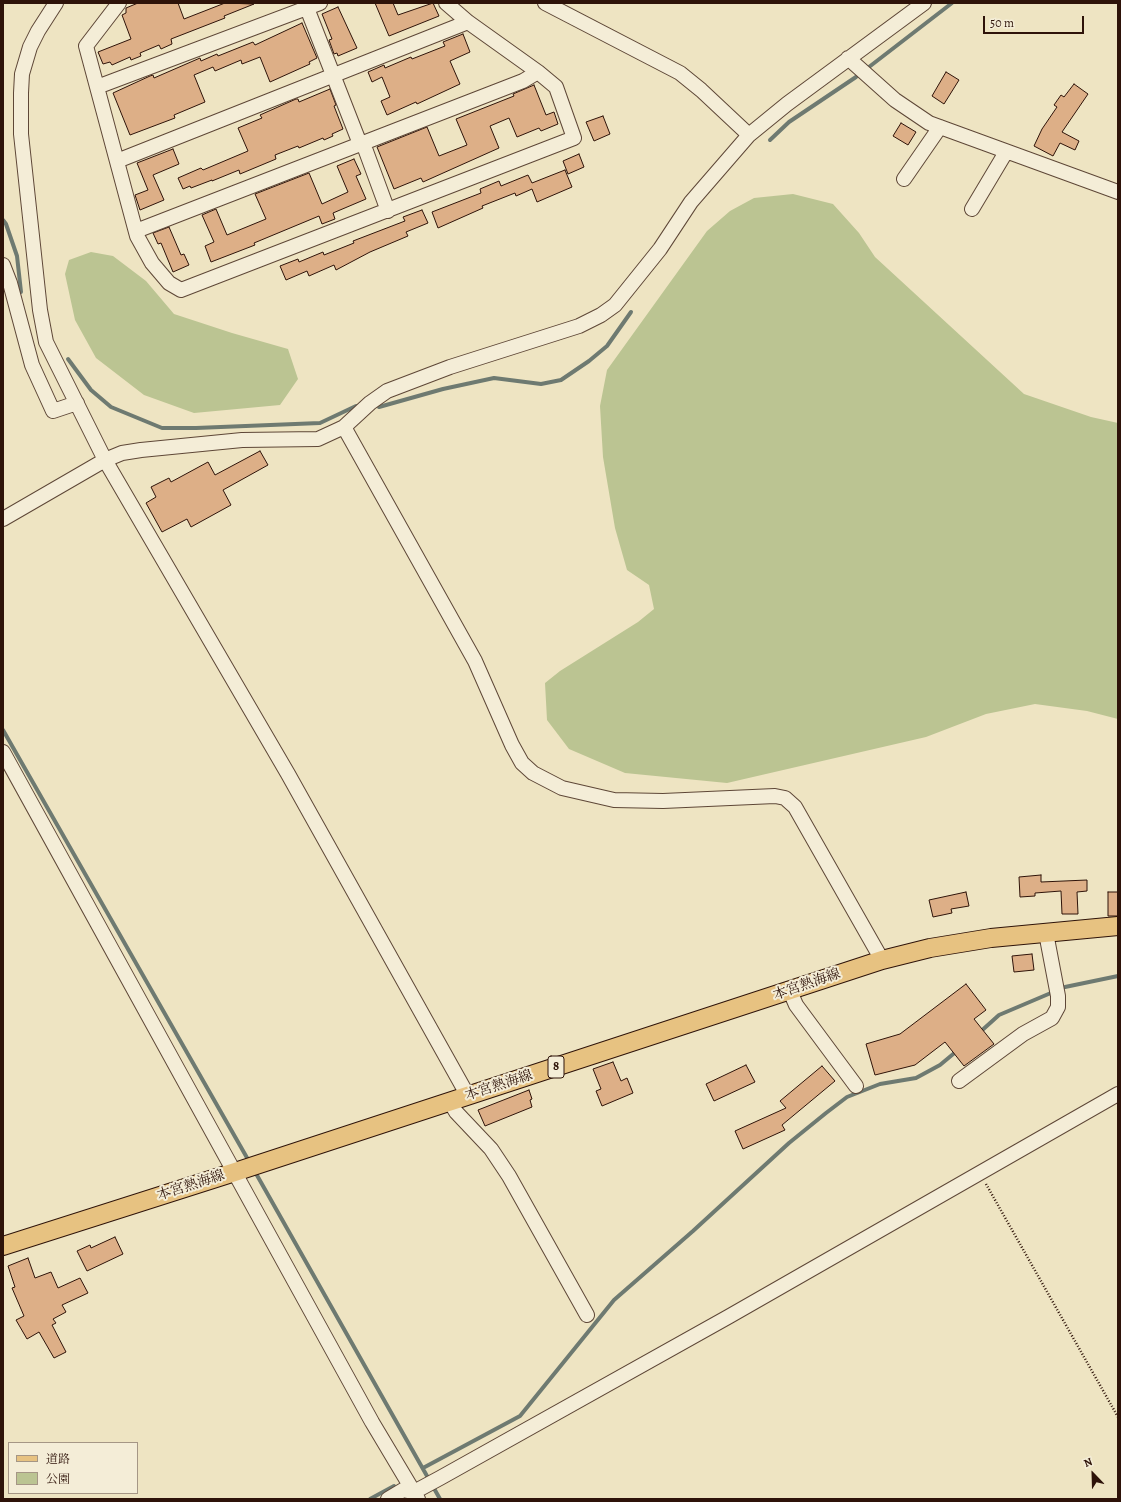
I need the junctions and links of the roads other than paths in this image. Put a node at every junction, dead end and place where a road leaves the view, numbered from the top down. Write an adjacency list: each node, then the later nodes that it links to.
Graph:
1 (56, 3): 23 (street)
2 (119, 3): 11 (street)
3 (446, 3): 7 (street)
4 (545, 3): 13 (street)
5 (924, 3): 8 (street)
6 (311, 5): 10 (street); 11 (street)
7 (468, 22): 9 (street); 10 (street)
8 (848, 58): 12 (street); 13 (street)
9 (538, 72): 14 (street); 20 (street)
10 (334, 75): 14 (street); 16 (street)
11 (97, 87): 16 (street)
12 (940, 127): 15 (street); 17 (street)
13 (749, 135): 24 (street)
14 (362, 143): 20 (street); 21 (street)
15 (1006, 152): 18 (street); 19 (street)
16 (117, 160): 21 (street)
17 (904, 179)
18 (1118, 192)
19 (972, 209)
20 (388, 211): 21 (street)
21 (136, 230)
22 (3, 265): 23 (street)
23 (77, 403): 25 (street)
24 (344, 428): 25 (street); 30 (street)
25 (105, 460): 26 (street); 35 (street)
26 (3, 519)
27 (3, 752): 37 (street)
28 (1118, 926): 29 (main road, 本宮熱海線 / 8)
29 (1046, 933): 30 (main road, 本宮熱海線 / 8); 32 (street)
30 (882, 960): 31 (main road, 本宮熱海線 / 8)
31 (790, 991): 33 (street); 35 (main road, 本宮熱海線 / 8)
32 (960, 1081)
33 (856, 1086)
34 (1118, 1094): 40 (street)
35 (468, 1096): 36 (main road, 本宮熱海線 / 8)
36 (450, 1102): 37 (main road, 本宮熱海線 / 8); 39 (street)
37 (235, 1172): 38 (main road, 本宮熱海線 / 8); 40 (street)
38 (3, 1246)
39 (587, 1315)
40 (416, 1495): 41 (street)
41 (388, 1499)

